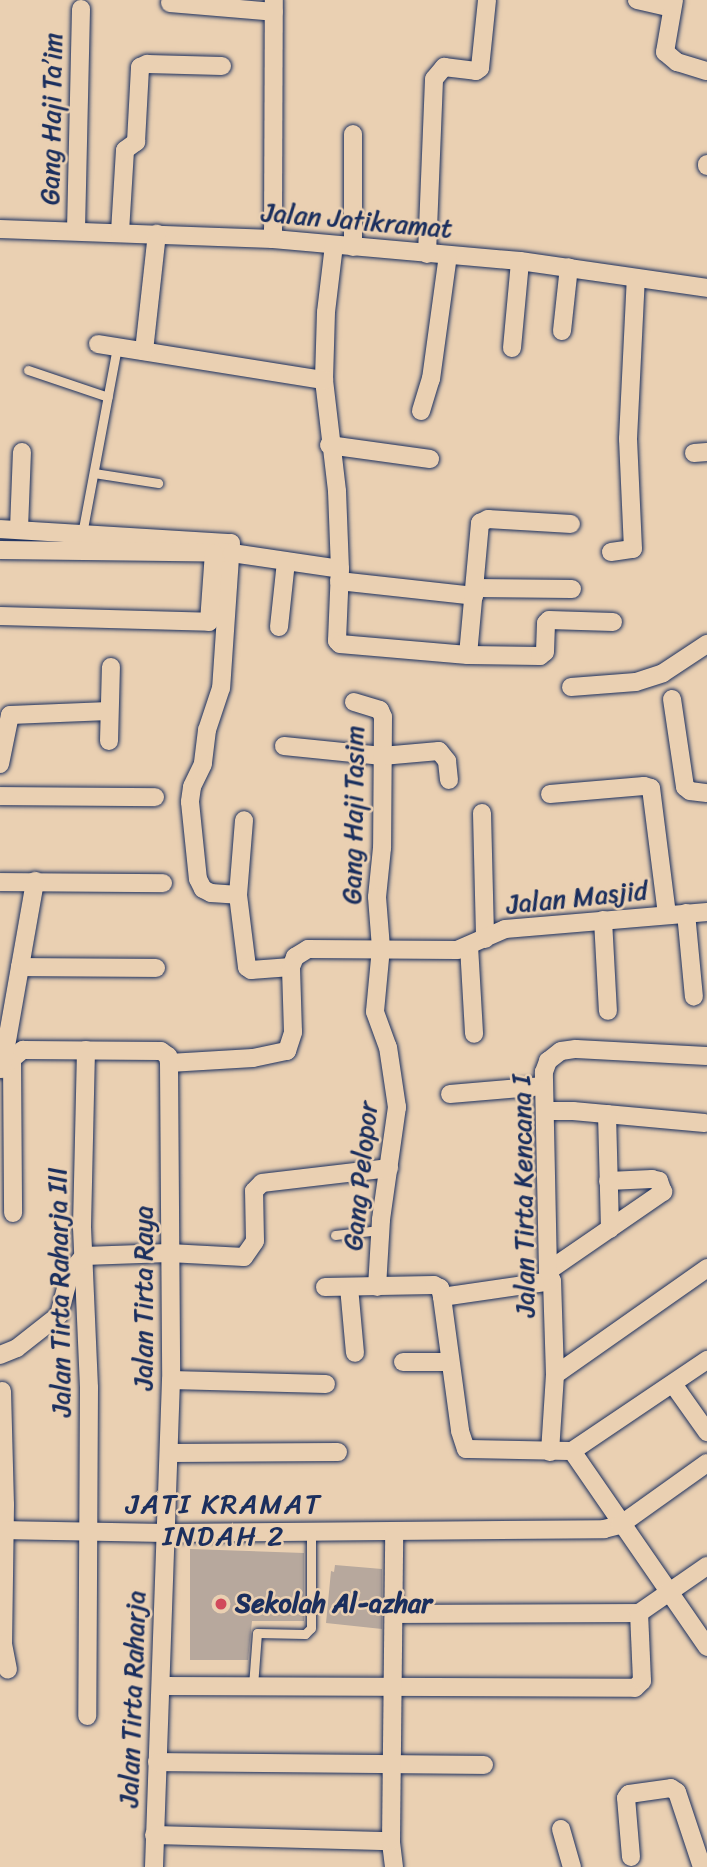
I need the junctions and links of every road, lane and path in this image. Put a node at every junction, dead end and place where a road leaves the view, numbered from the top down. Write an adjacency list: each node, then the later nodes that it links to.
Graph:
1 (487, 0): 18 (street)
2 (637, 0): 4 (street)
3 (170, 3): 5 (street)
4 (673, 4): 8 (street)
5 (274, 6): 15 (street)
6 (81, 9): 12 (street, Gang Haji Ta’im)
7 (222, 66): 13 (street)
8 (707, 71)
9 (353, 134): 16 (street)
10 (419, 178): 18 (street)
11 (0, 229): 12 (street, Jalan Jatikramat)
12 (76, 230): 13 (street, Jalan Jatikramat)
13 (120, 232): 14 (street, Jalan Jatikramat)
14 (157, 234): 15 (street, Jalan Jatikramat); 28 (street)
15 (273, 239): 17 (street, Jalan Jatikramat)
16 (353, 241): 17 (street, Jalan Jatikramat); 18 (street, Jalan Jatikramat)
17 (334, 245): 30 (street)
18 (421, 249): 19 (street, Jalan Jatikramat)
19 (448, 255): 20 (street, Jalan Jatikramat); 32 (street)
20 (520, 261): 21 (street, Jalan Jatikramat); 27 (street)
21 (569, 267): 22 (street, Jalan Jatikramat); 24 (street)
22 (636, 278): 23 (street, Jalan Jatikramat); 43 (street)
23 (707, 288)
24 (562, 331)
25 (98, 344): 26 (street)
26 (117, 347): 28 (street); 31 (lane)
27 (512, 348)
28 (144, 351): 30 (street)
29 (28, 370): 31 (lane)
30 (324, 380): 33 (street)
31 (108, 397): 36 (lane)
32 (421, 411)
33 (329, 445): 35 (street); 47 (street)
34 (22, 452): 40 (street)
35 (430, 459)
36 (94, 473): 37 (lane); 41 (lane)
37 (158, 483)
38 (571, 524): 49 (street)
39 (0, 529): 40 (street)
40 (19, 529): 41 (street)
41 (82, 534): 45 (street)
42 (0, 550): 44 (street)
43 (611, 552)
44 (214, 553): 45 (street); 51 (street)
45 (232, 553): 46 (street); 75 (street)
46 (286, 561): 47 (street); 53 (street)
47 (340, 575): 49 (street); 55 (street)
48 (572, 589): 49 (street)
49 (474, 592): 55 (street)
50 (0, 599): 51 (street)
51 (0, 616)
52 (613, 622): 55 (street)
53 (279, 627)
54 (707, 644): 57 (street)
55 (468, 655)
56 (111, 667): 60 (street)
57 (572, 688)
58 (672, 699): 66 (street)
59 (354, 702): 63 (street, Gang Haji Tasim)
60 (109, 711): 61 (street); 64 (street)
61 (109, 741)
62 (284, 746): 63 (street)
63 (382, 756): 65 (street); 81 (street, Gang Haji Tasim)
64 (0, 764)
65 (449, 780)
66 (707, 793)
67 (550, 794): 78 (street)
68 (0, 796): 69 (street)
69 (155, 797)
70 (482, 813): 80 (street)
71 (244, 820): 75 (street)
72 (35, 881): 73 (street); 74 (street); 82 (street)
73 (0, 882)
74 (163, 883)
75 (238, 895): 83 (street)
76 (707, 912): 77 (street, Jalan Masjid)
77 (686, 913): 78 (street, Jalan Masjid); 85 (street)
78 (667, 915): 79 (street, Jalan Masjid)
79 (603, 920): 80 (street, Jalan Masjid); 86 (street)
80 (477, 943): 81 (street, Jalan Masjid); 87 (street)
81 (382, 948): 83 (street, Jalan Masjid); 97 (street, Gang Pelopor)
82 (20, 967): 84 (street); 91 (street)
83 (291, 967): 90 (street)
84 (156, 968)
85 (694, 997)
86 (608, 1011)
87 (474, 1034)
88 (86, 1050): 90 (street); 91 (street); 104 (street, Jalan Tirta Raharja III)
89 (707, 1056): 92 (street, Jalan Tirta Kencana I)
90 (169, 1063): 103 (street, Jalan Tirta Raya)
91 (5, 1065): 99 (street)
92 (544, 1086): 93 (street); 94 (street, Jalan Tirta Kencana I)
93 (450, 1094)
94 (546, 1111): 95 (street); 106 (street, Jalan Tirta Kencana I)
95 (607, 1114): 96 (street); 98 (street)
96 (704, 1123)
97 (389, 1168): 101 (street, Gang Pelopor); 103 (street)
98 (608, 1181): 100 (street); 100 (street)
99 (13, 1213)
100 (610, 1229): 106 (street)
101 (380, 1230): 102 (lane); 109 (street, Gang Pelopor)
102 (335, 1235)
103 (169, 1253): 104 (street); 117 (street, Jalan Tirta Raya)
104 (83, 1256): 112 (street); 131 (street, Jalan Tirta Raharja III)
105 (707, 1268): 116 (street)
106 (550, 1276): 110 (street); 116 (street, Jalan Tirta Kencana I)
107 (325, 1287): 108 (street)
108 (349, 1287): 109 (street); 111 (street)
109 (377, 1287): 110 (street)
110 (442, 1297): 115 (street)
111 (355, 1353)
112 (0, 1355)
113 (707, 1360): 119 (street)
114 (403, 1362): 115 (street)
115 (450, 1362): 124 (street)
116 (555, 1376): 124 (street, Jalan Tirta Kencana I)
117 (171, 1380): 118 (street); 125 (street, Jalan Tirta Raya)
118 (326, 1384)
119 (673, 1384): 121 (street); 122 (street)
120 (2, 1391): 128 (street)
121 (707, 1432)
122 (572, 1451): 124 (street); 127 (street)
123 (338, 1452): 125 (street)
124 (550, 1452)
125 (169, 1453): 132 (street, Jalan Tirta Raya)
126 (707, 1463): 127 (street)
127 (620, 1525): 130 (street); 134 (street)
128 (2, 1530): 131 (street); 138 (street)
129 (311, 1530): 130 (street); 132 (street); 141 (lane)
130 (394, 1532): 135 (street)
131 (86, 1533): 132 (street); 143 (street, Jalan Tirta Raharja III)
132 (166, 1533): 140 (street, Jalan Tirta Raharja)
133 (707, 1566): 134 (street)
134 (668, 1593): 136 (street); 137 (street)
135 (395, 1614): 136 (street); 142 (street)
136 (639, 1614): 142 (street)
137 (707, 1647)
138 (2, 1648): 139 (street)
139 (8, 1670)
140 (162, 1686): 141 (street); 144 (street, Jalan Tirta Raharja)
141 (253, 1686): 142 (street)
142 (393, 1687): 145 (street)
143 (87, 1716)
144 (157, 1762): 145 (street); 148 (street, Jalan Tirta Raharja)
145 (393, 1764): 146 (street); 149 (street)
146 (484, 1765)
147 (561, 1829): 153 (street)
148 (154, 1835): 149 (street); 151 (street, Jalan Tirta Raharja)
149 (391, 1841): 152 (street)
150 (631, 1857): 154 (street)
151 (154, 1867)
152 (394, 1867)
153 (572, 1867)
154 (702, 1867)

